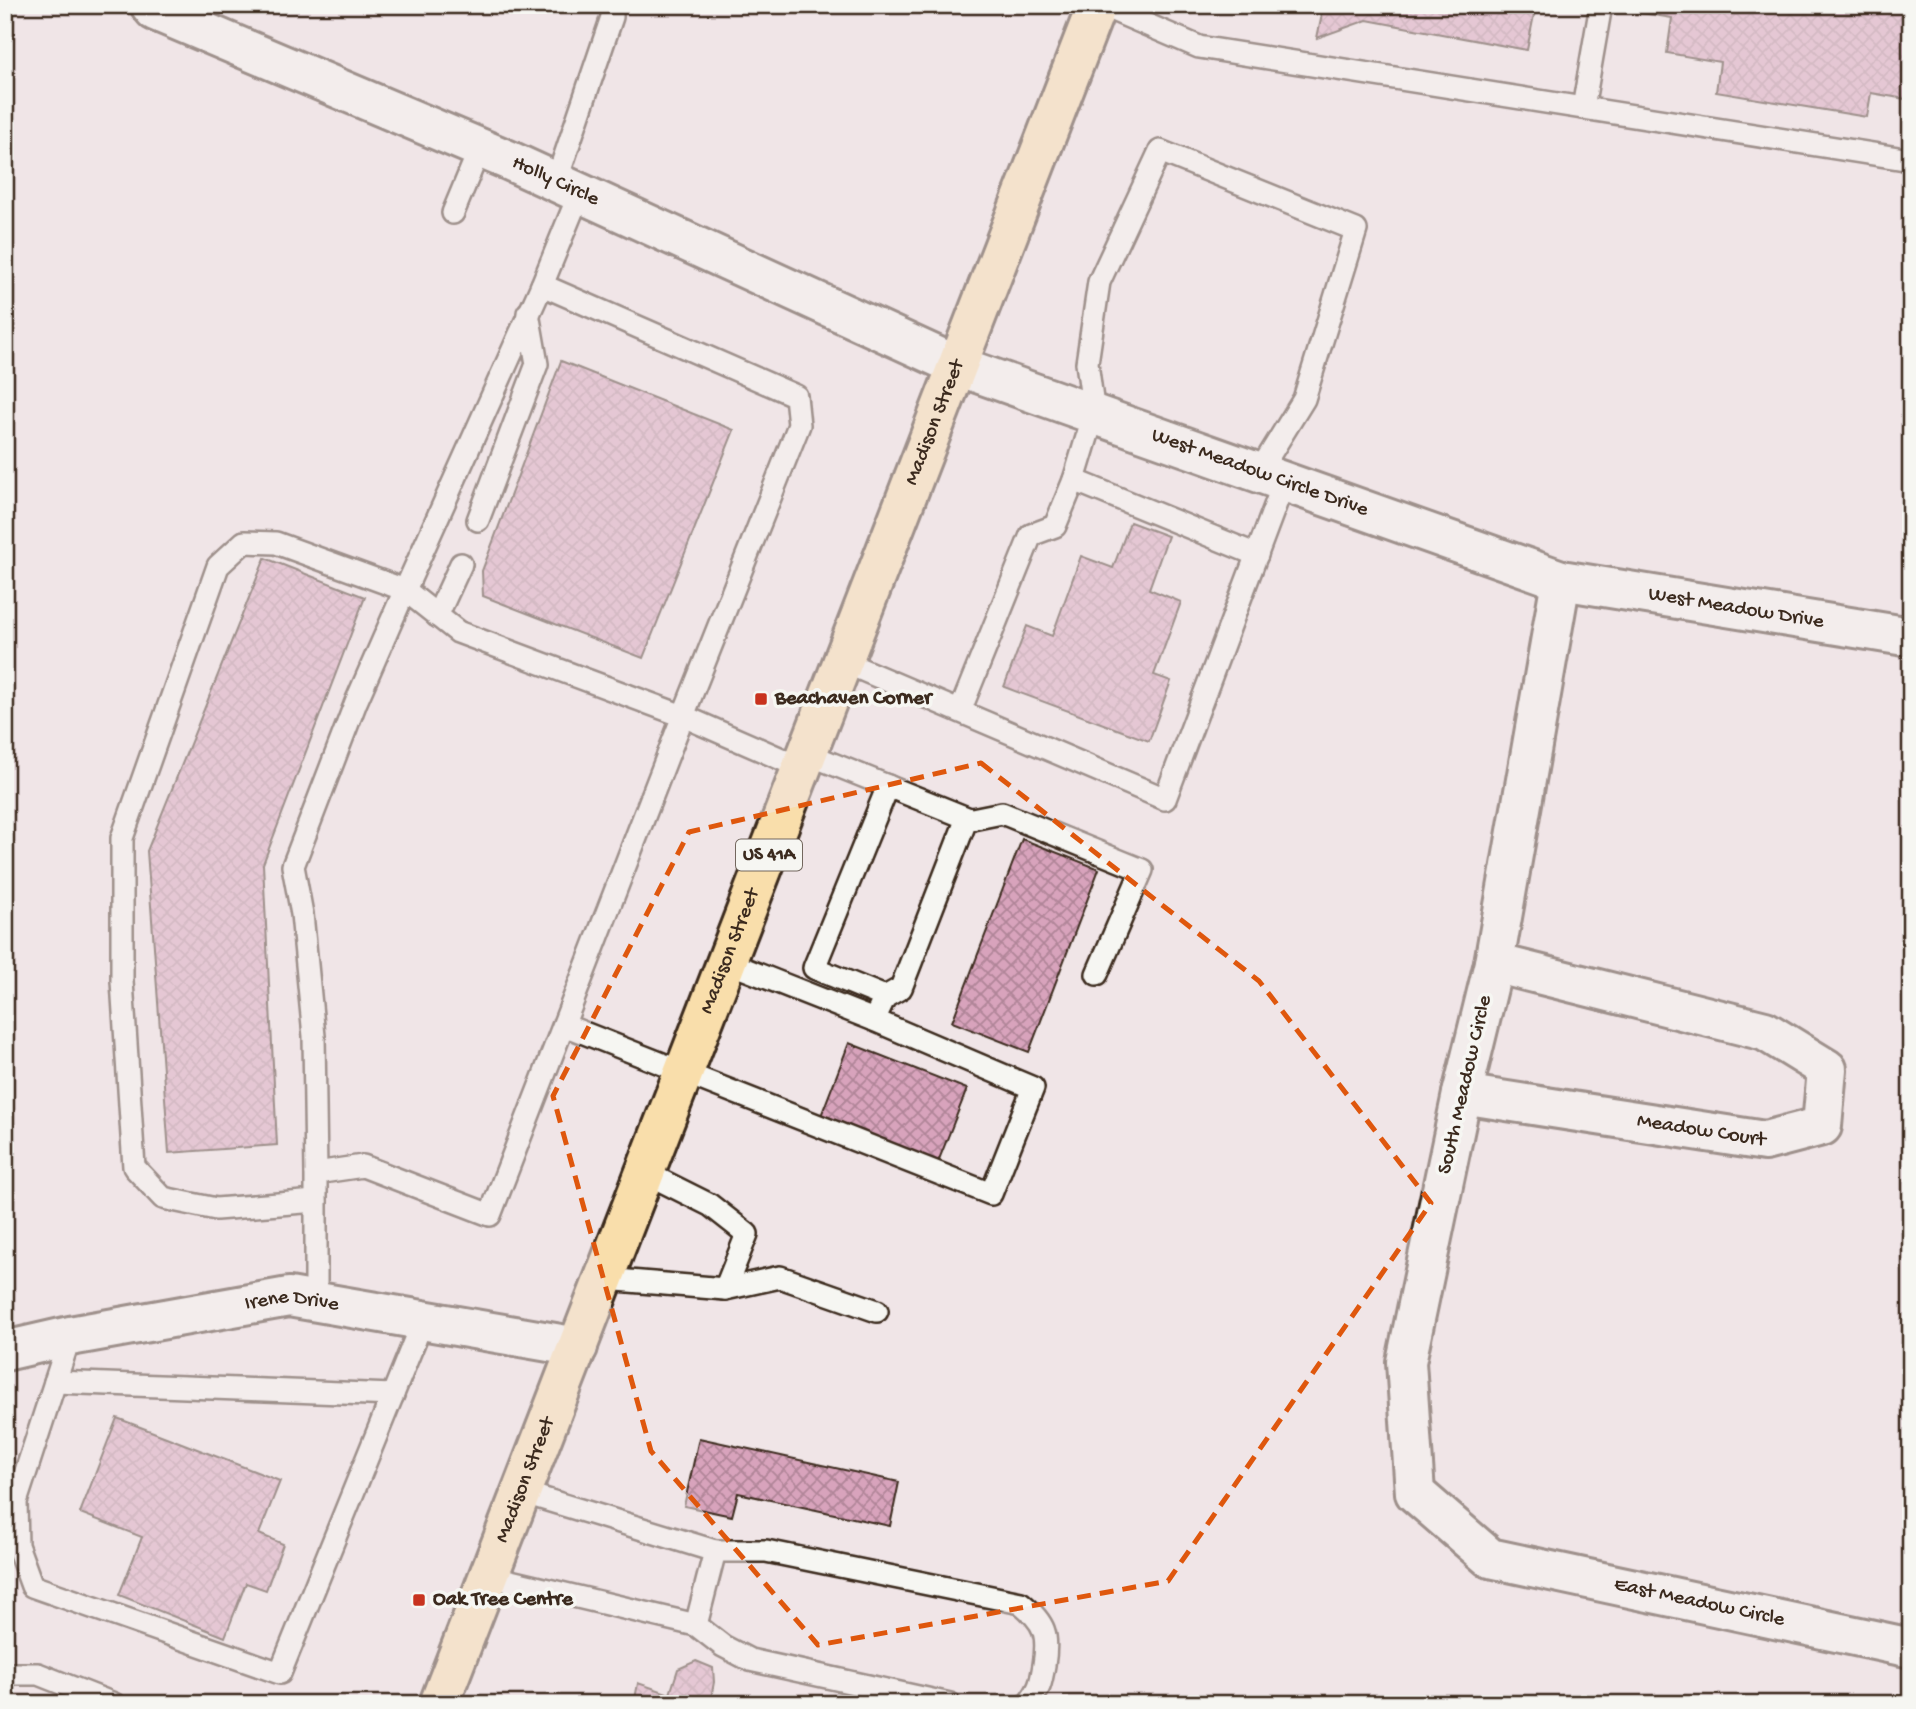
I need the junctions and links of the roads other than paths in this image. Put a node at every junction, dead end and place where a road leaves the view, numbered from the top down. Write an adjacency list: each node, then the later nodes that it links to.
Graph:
1 (150, 5): 6 (street, Holly Circle)
2 (612, 5): 8 (lane)
3 (1099, 5): 5 (lane); 12 (main road, Madison Street / US 41A)
4 (1601, 5): 5 (lane)
5 (1583, 108): 7 (lane)
6 (480, 148): 8 (street, Holly Circle); 9 (lane)
7 (1911, 160)
8 (568, 187): 10 (lane); 12 (street, Holly Circle)
9 (453, 213)
10 (542, 285): 11 (lane); 25 (lane)
11 (528, 313): 16 (lane); 20 (lane)
12 (958, 366): 13 (street, West Meadow Circle Drive); 23 (main road, Madison Street / US 41A)
13 (1094, 414): 14 (street, West Meadow Circle Drive); 14 (lane); 15 (lane)
14 (1272, 477): 17 (lane); 19 (street, West Meadow Circle Drive)
15 (1074, 480): 17 (lane); 24 (lane)
16 (478, 520)
17 (1257, 555): 24 (lane)
18 (461, 564): 21 (lane)
19 (1561, 580): 22 (street, West Meadow Drive); 30 (street, South Meadow Circle)
20 (405, 590): 21 (lane); 37 (lane); 39 (lane)
21 (438, 616): 25 (lane)
22 (1911, 637)
23 (844, 662): 24 (lane); 26 (main road, Madison Street / US 41A)
24 (960, 711)
25 (683, 716): 26 (lane); 34 (lane)
26 (805, 761): 27 (lane); 29 (main road, Madison Street / US 41A)
27 (888, 786): 28 (lane); 32 (lane)
28 (967, 820): 31 (lane); 32 (lane)
29 (727, 962): 33 (lane); 35 (main road, Madison Street / US 41A)
30 (1494, 962): 36 (street, South Meadow Circle); 36 (street, Meadow Court)
31 (1097, 974)
32 (885, 997): 33 (lane)
33 (874, 1020): 35 (lane)
34 (564, 1025): 35 (lane); 37 (lane)
35 (684, 1074): 38 (main road, Madison Street / US 41A)
36 (1462, 1094): 52 (street, South Meadow Circle)
37 (316, 1173): 39 (lane)
38 (646, 1173): 40 (main road, Madison Street / US 41A); 41 (lane)
39 (316, 1201): 42 (lane)
40 (605, 1279): 41 (lane); 46 (main road, Madison Street / US 41A)
41 (725, 1289): 43 (lane)
42 (316, 1301): 44 (street, Irene Drive); 45 (street, Irene Drive)
43 (877, 1311)
44 (423, 1320): 46 (street, Irene Drive); 49 (lane)
45 (70, 1336): 47 (street, Irene Drive); 48 (lane)
46 (578, 1347): 50 (main road, Madison Street / US 41A)
47 (5, 1351)
48 (55, 1382): 49 (lane); 49 (lane)
49 (393, 1395)
50 (521, 1492): 51 (lane); 53 (main road, Madison Street / US 41A)
51 (715, 1551): 54 (lane); 60 (lane)
52 (1490, 1558): 55 (street, East Meadow Circle)
53 (489, 1576): 54 (lane); 58 (main road, Madison Street / US 41A)
54 (696, 1625): 59 (lane)
55 (1911, 1648)
56 (5, 1674): 57 (lane)
57 (114, 1704)
58 (439, 1704)
59 (950, 1704)
60 (1028, 1704)

